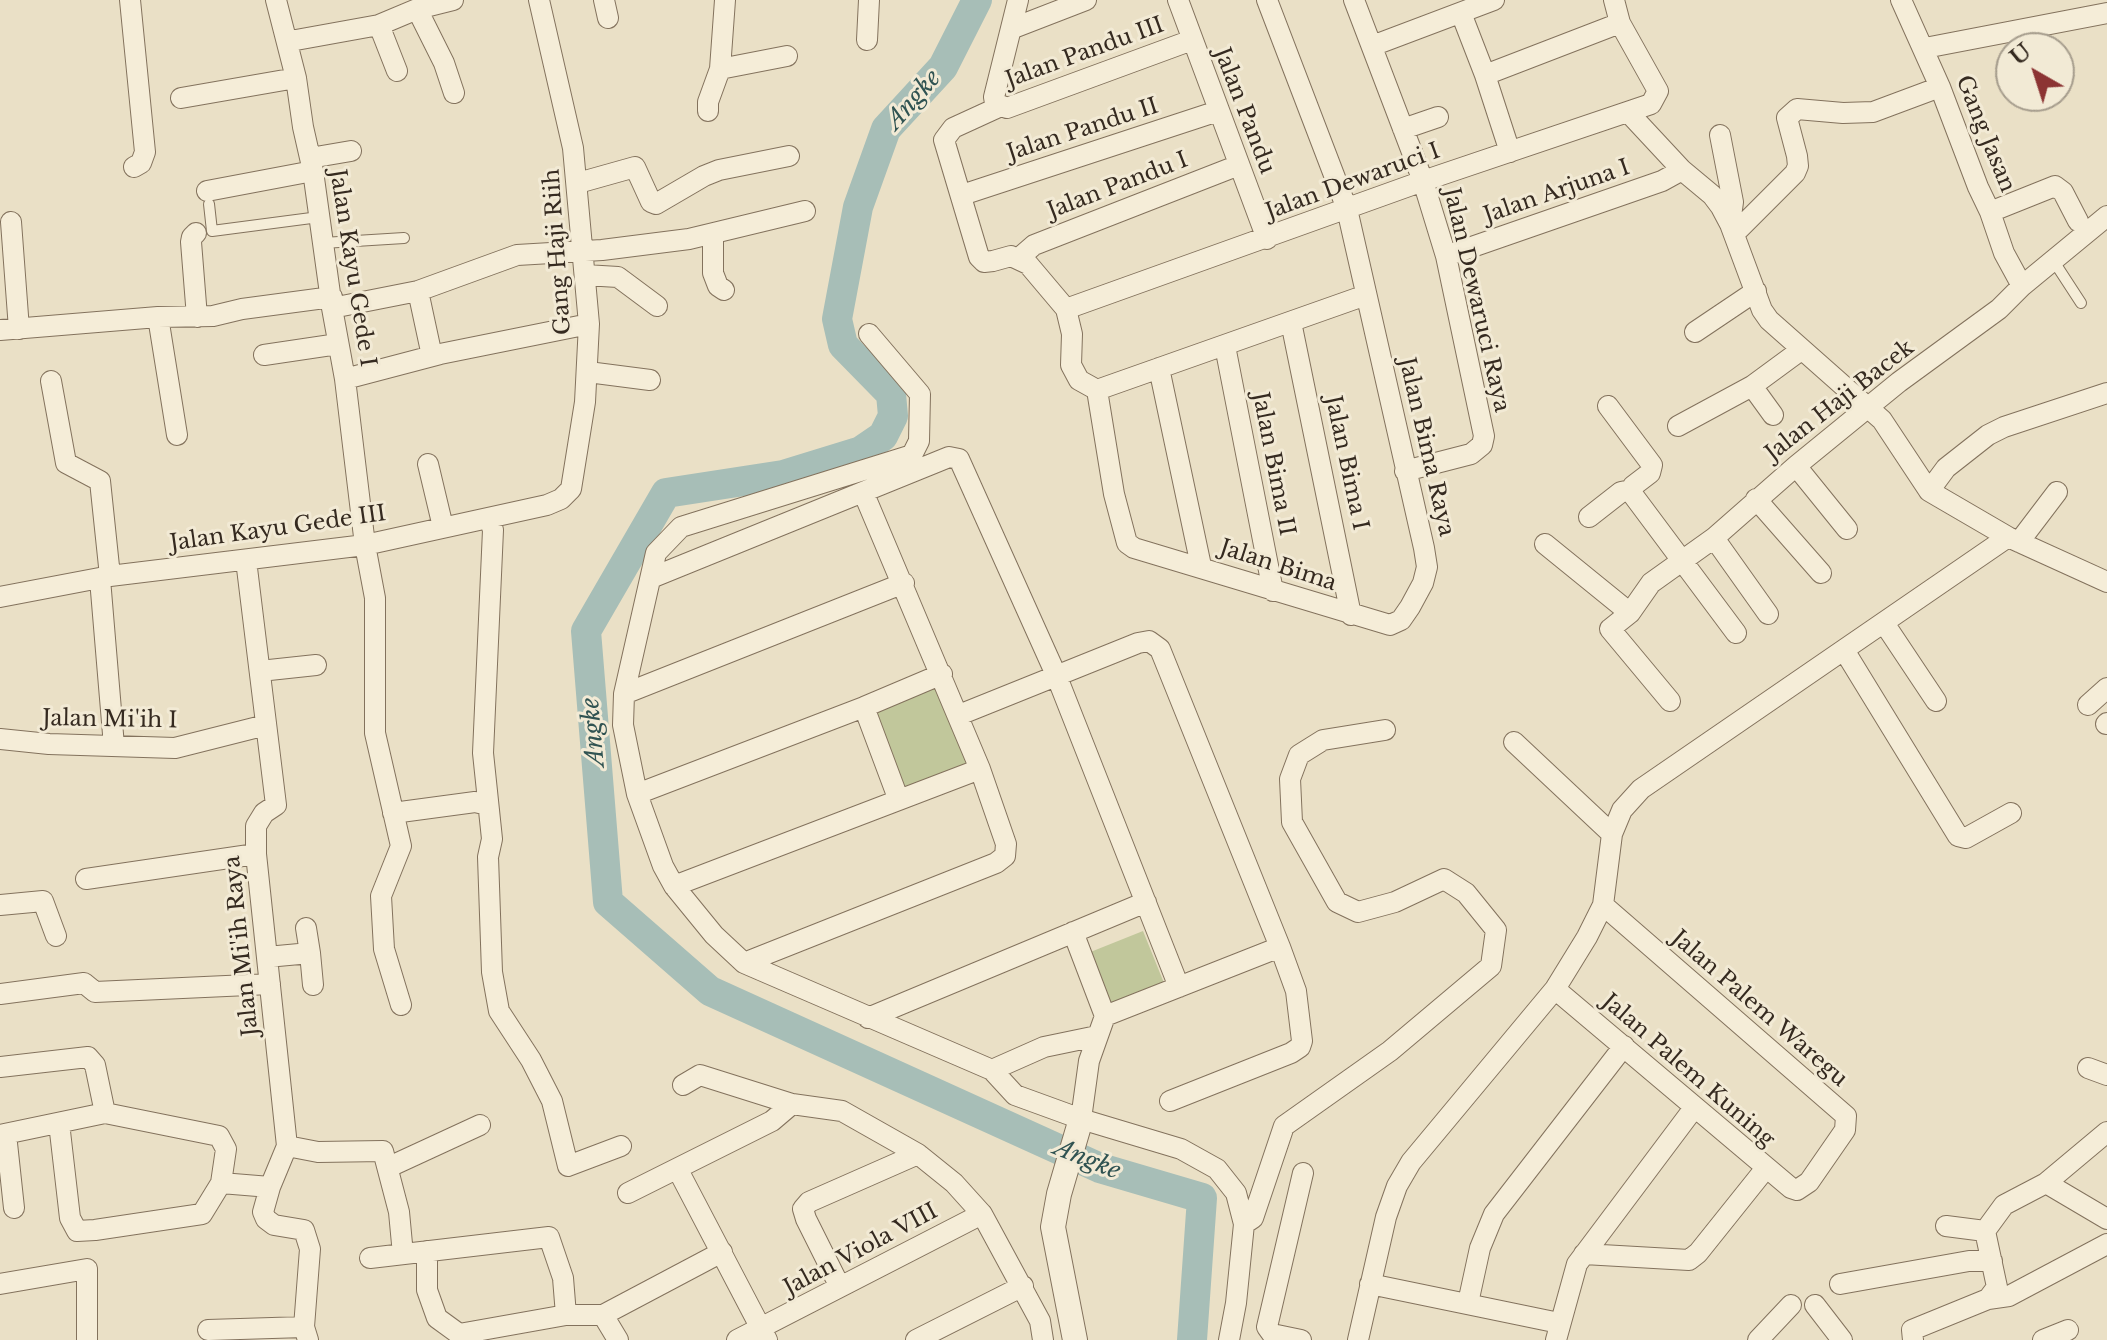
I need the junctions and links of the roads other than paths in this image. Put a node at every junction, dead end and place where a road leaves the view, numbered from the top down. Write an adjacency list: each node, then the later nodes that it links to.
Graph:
1 (130, 0): 46 (street)
2 (276, 0): 21 (street, Jalan Kayu Gede I)
3 (453, 0): 15 (street)
4 (539, 0): 49 (street, Gang Haji Riih)
5 (725, 0): 27 (street)
6 (869, 0): 22 (street)
7 (1018, 0): 20 (street)
8 (1086, 0): 20 (street)
9 (1178, 0): 23 (street, Jalan Pandu)
10 (1267, 0): 52 (street, Jalan Bima Raya)
11 (1354, 0): 24 (street, Jalan Dewaruci Raya)
12 (1494, 0): 16 (street)
13 (1614, 0): 18 (street)
14 (1901, 0): 25 (street, Gang Jasan)
15 (417, 9): 19 (street); 32 (street)
16 (1461, 13): 24 (street); 29 (street)
17 (2107, 13): 25 (street)
18 (1620, 23): 29 (street); 37 (street, Jalan Dewaruci I)
19 (379, 25): 21 (street); 28 (street)
20 (1011, 29): 34 (street)
21 (286, 39): 30 (street, Jalan Kayu Gede I)
22 (867, 40)
23 (1192, 40): 34 (street, Jalan Pandu III); 36 (street, Jalan Pandu)
24 (1372, 46): 39 (street, Jalan Dewaruci Raya)
25 (1925, 48): 31 (street, Gang Jasan)
26 (787, 56): 27 (street)
27 (720, 69): 35 (street)
28 (397, 71)
29 (1485, 75): 42 (street)
30 (296, 78): 33 (street); 44 (street, Jalan Kayu Gede I)
31 (1940, 87): 54 (street, Gang Jasan); 59 (street)
32 (454, 93)
33 (181, 98)
34 (998, 105): 50 (street)
35 (708, 111)
36 (1218, 111): 45 (street, Jalan Pandu); 50 (street, Jalan Pandu II)
37 (1628, 112): 42 (street, Jalan Dewaruci I); 47 (street)
38 (1438, 117): 39 (street)
39 (1403, 129): 48 (street, Jalan Dewaruci Raya)
40 (1720, 135): 59 (street)
41 (351, 151): 44 (street)
42 (1510, 152): 48 (street, Jalan Dewaruci I)
43 (789, 156): 49 (street)
44 (312, 165): 51 (street); 56 (street, Jalan Kayu Gede I)
45 (1239, 165): 63 (street, Jalan Pandu); 67 (street, Jalan Pandu I)
46 (134, 167)
47 (1682, 170): 59 (street); 66 (street, Jalan Arjuna I)
48 (1423, 181): 52 (street, Jalan Dewaruci I); 66 (street, Jalan Dewaruci Raya)
49 (578, 183): 65 (street, Gang Haji Riih)
50 (962, 195): 67 (street)
51 (208, 197): 60 (lane)
52 (1347, 209): 63 (street, Jalan Dewaruci I); 74 (street, Jalan Bima Raya)
53 (805, 211): 61 (street)
54 (1990, 212): 57 (street); 70 (street, Gang Jasan)
55 (2107, 216): 68 (street, Jalan Haji Bacek)
56 (319, 217): 60 (lane); 64 (street, Jalan Kayu Gede I)
57 (2078, 221)
58 (11, 222): 83 (street)
59 (1732, 229): 73 (street)
60 (204, 232): 80 (street)
61 (713, 234): 65 (street); 71 (street)
62 (404, 238): 64 (lane)
63 (1267, 239): 78 (street, Jalan Dewaruci I)
64 (323, 243): 75 (street, Jalan Kayu Gede I)
65 (583, 250): 69 (street, Gang Haji Riih); 72 (street)
66 (1446, 256): 106 (street, Jalan Dewaruci Raya)
67 (1019, 258): 78 (street)
68 (2053, 260): 70 (street, Jalan Haji Bacek); 76 (lane)
69 (585, 275): 77 (street); 82 (street, Gang Haji Riih)
70 (2022, 286): 100 (street, Jalan Haji Bacek)
71 (724, 290)
72 (418, 291): 75 (street); 90 (street)
73 (1756, 291): 84 (street); 88 (street)
74 (1366, 295): 81 (street); 106 (street, Jalan Bima Raya)
75 (332, 302): 80 (street); 86 (street, Jalan Kayu Gede I)
76 (2081, 303)
77 (657, 306)
78 (1066, 309): 97 (street)
79 (158, 317): 80 (street); 83 (street); 103 (street)
80 (197, 317)
81 (1291, 322): 87 (street); 134 (street, Jalan Bima I)
82 (589, 324): 90 (street); 92 (street, Gang Haji Riih)
83 (10, 330)
84 (1695, 332)
85 (869, 334): 126 (street)
86 (338, 344): 89 (street); 93 (street, Jalan Kayu Gede I)
87 (1225, 346): 91 (street); 129 (street, Jalan Bima II)
88 (1801, 350): 96 (street); 100 (street)
89 (264, 355)
90 (432, 356): 93 (street)
91 (1159, 368): 97 (street); 123 (street)
92 (588, 372): 94 (street); 111 (street, Gang Haji Riih)
93 (345, 379): 120 (street, Jalan Kayu Gede I)
94 (650, 380)
95 (51, 381): 125 (street)
96 (1752, 386): 101 (street); 102 (street)
97 (1097, 390): 123 (street, Jalan Bima)
98 (2107, 393): 108 (street)
99 (1608, 406): 107 (street)
100 (1869, 407): 105 (street, Jalan Haji Bacek); 108 (street)
101 (1773, 415)
102 (1678, 426)
103 (177, 435)
104 (428, 464): 115 (street)
105 (1796, 466): 112 (street, Jalan Haji Bacek); 116 (street)
106 (1405, 471): 131 (street, Jalan Bima Raya)
107 (1631, 490): 113 (street); 122 (street)
108 (1929, 491): 118 (street)
109 (2057, 492): 118 (street)
110 (864, 494): 126 (street); 128 (street); 141 (street)
111 (561, 499): 114 (street, Jalan Kayu Gede III)
112 (1756, 499): 117 (street, Jalan Haji Bacek); 124 (street)
113 (1589, 517)
114 (489, 518): 115 (street, Jalan Kayu Gede III); 157 (street)
115 (443, 527): 120 (street, Jalan Kayu Gede III)
116 (1847, 529)
117 (1714, 538): 122 (street, Jalan Haji Bacek); 133 (street)
118 (2014, 539): 127 (street); 135 (street)
119 (1545, 544): 132 (street)
120 (365, 545): 121 (street, Jalan Kayu Gede III); 158 (street, Jalan Kayu Gede I)
121 (246, 560): 125 (street, Jalan Kayu Gede III); 139 (street, Jalan Mi'ih Raya)
122 (1684, 560): 132 (street, Jalan Haji Bacek); 136 (street)
123 (1201, 566): 129 (street, Jalan Bima)
124 (1821, 573)
125 (105, 577): 130 (street, Jalan Kayu Gede III); 153 (street)
126 (651, 578): 143 (street)
127 (2107, 582)
128 (904, 583): 140 (street); 143 (street)
129 (1273, 591): 134 (street, Jalan Bima)
130 (0, 597)
131 (1410, 607): 134 (street, Jalan Bima)
132 (1630, 613): 144 (street, Jalan Haji Bacek)
133 (1768, 614)
134 (1351, 615)
135 (1884, 623): 137 (street); 145 (street)
136 (1736, 633)
137 (1844, 650): 159 (street); 160 (street)
138 (316, 665): 139 (street)
139 (260, 671): 149 (street, Jalan Mi'ih Raya)
140 (942, 674): 147 (street); 148 (street)
141 (1057, 677): 148 (street); 164 (street); 170 (street)
142 (2107, 688): 146 (street)
143 (624, 694): 155 (street)
144 (1670, 701)
145 (1936, 701)
146 (2088, 705)
147 (864, 707): 155 (street); 156 (street)
148 (959, 715): 154 (street)
149 (266, 725): 153 (street, Jalan Mi'ih I); 161 (street, Jalan Mi'ih Raya)
150 (1385, 730): 211 (street)
151 (0, 739): 153 (street, Jalan Mi'ih I)
152 (1514, 742): 160 (street)
153 (114, 746)
154 (980, 769): 156 (street); 173 (street)
155 (637, 794): 163 (street)
156 (898, 798): 163 (street)
157 (488, 805): 158 (street); 197 (street)
158 (393, 813): 179 (street, Jalan Kayu Gede I)
159 (2011, 813)
160 (1612, 834): 166 (street)
161 (256, 854): 162 (street); 172 (street, Jalan Mi'ih Raya)
162 (86, 879)
163 (674, 886): 173 (street)
164 (1146, 902): 168 (street); 176 (street)
165 (0, 905): 169 (street)
166 (1603, 905): 177 (street); 206 (street, Jalan Palem Waregu)
167 (306, 928): 171 (street)
168 (1073, 932): 180 (street); 181 (street)
169 (56, 936)
170 (1280, 947): 176 (street); 187 (street)
171 (310, 953): 172 (street); 175 (street)
172 (267, 957): 174 (street, Jalan Mi'ih Raya)
173 (744, 963): 181 (street)
174 (270, 984): 178 (street); 196 (street, Jalan Mi'ih Raya)
175 (313, 985)
176 (1179, 987): 180 (street)
177 (1555, 989): 183 (street, Jalan Palem Kuning); 222 (street)
178 (0, 994)
179 (401, 1005)
180 (1105, 1016): 182 (street)
181 (868, 1018): 185 (street)
182 (1097, 1036): 185 (street); 192 (street)
183 (1624, 1046): 189 (street, Jalan Palem Kuning); 227 (street)
184 (0, 1067): 190 (street)
185 (992, 1070): 192 (street)
186 (683, 1085): 188 (street)
187 (1170, 1101)
188 (792, 1104): 198 (street); 201 (street)
189 (1694, 1108): 200 (street, Jalan Palem Kuning); 218 (street)
190 (105, 1113): 191 (street); 203 (street)
191 (59, 1123): 195 (street); 203 (street)
192 (1080, 1124): 211 (street); 242 (street)
193 (480, 1125): 199 (street)
194 (2107, 1132): 204 (street)
195 (3, 1134): 208 (street)
196 (287, 1146): 199 (street); 205 (street)
197 (621, 1146)
198 (918, 1154): 209 (street); 225 (street)
199 (389, 1167): 214 (street)
200 (1766, 1168): 206 (street, Jalan Palem Kuning); 218 (street)
201 (678, 1170): 207 (street); 217 (street)
202 (1303, 1173): 244 (street)
203 (221, 1183): 205 (street)
204 (2046, 1183): 210 (street); 213 (street)
205 (270, 1187): 235 (street)
206 (1791, 1188)
207 (628, 1193)
208 (14, 1208)
209 (982, 1214): 224 (street); 225 (street, Jalan Viola VIII)
210 (2107, 1219)
211 (1244, 1224): 243 (street)
212 (1946, 1226): 213 (street)
213 (1985, 1231): 220 (street)
214 (402, 1244)
215 (2107, 1244): 226 (street)
216 (427, 1251): 219 (street); 230 (street); 230 (street)
217 (722, 1252): 231 (street); 236 (street)
218 (1584, 1254): 234 (street)
219 (370, 1258)
220 (1992, 1261): 223 (street); 226 (street)
221 (0, 1284): 237 (street)
222 (1370, 1284): 227 (street); 245 (street)
223 (1840, 1284)
224 (1023, 1286): 240 (street); 241 (street)
225 (840, 1287): 236 (street, Jalan Viola VIII)
226 (1988, 1299): 248 (street)
227 (1468, 1303): 234 (street)
228 (1791, 1305): 246 (street)
229 (1815, 1305): 247 (street)
230 (566, 1315): 231 (street)
231 (603, 1315): 238 (street)
232 (208, 1330): 235 (street)
233 (2068, 1330): 249 (street)
234 (1558, 1332)
235 (306, 1334)
236 (765, 1334): 239 (street, Jalan Viola VIII)
237 (87, 1340)
238 (618, 1340)
239 (737, 1340)
240 (916, 1340)
241 (1043, 1340)
242 (1075, 1340)
243 (1229, 1340)
244 (1301, 1340)
245 (1358, 1340)
246 (1758, 1340)
247 (1842, 1340)
248 (1913, 1340)
249 (2043, 1340)

